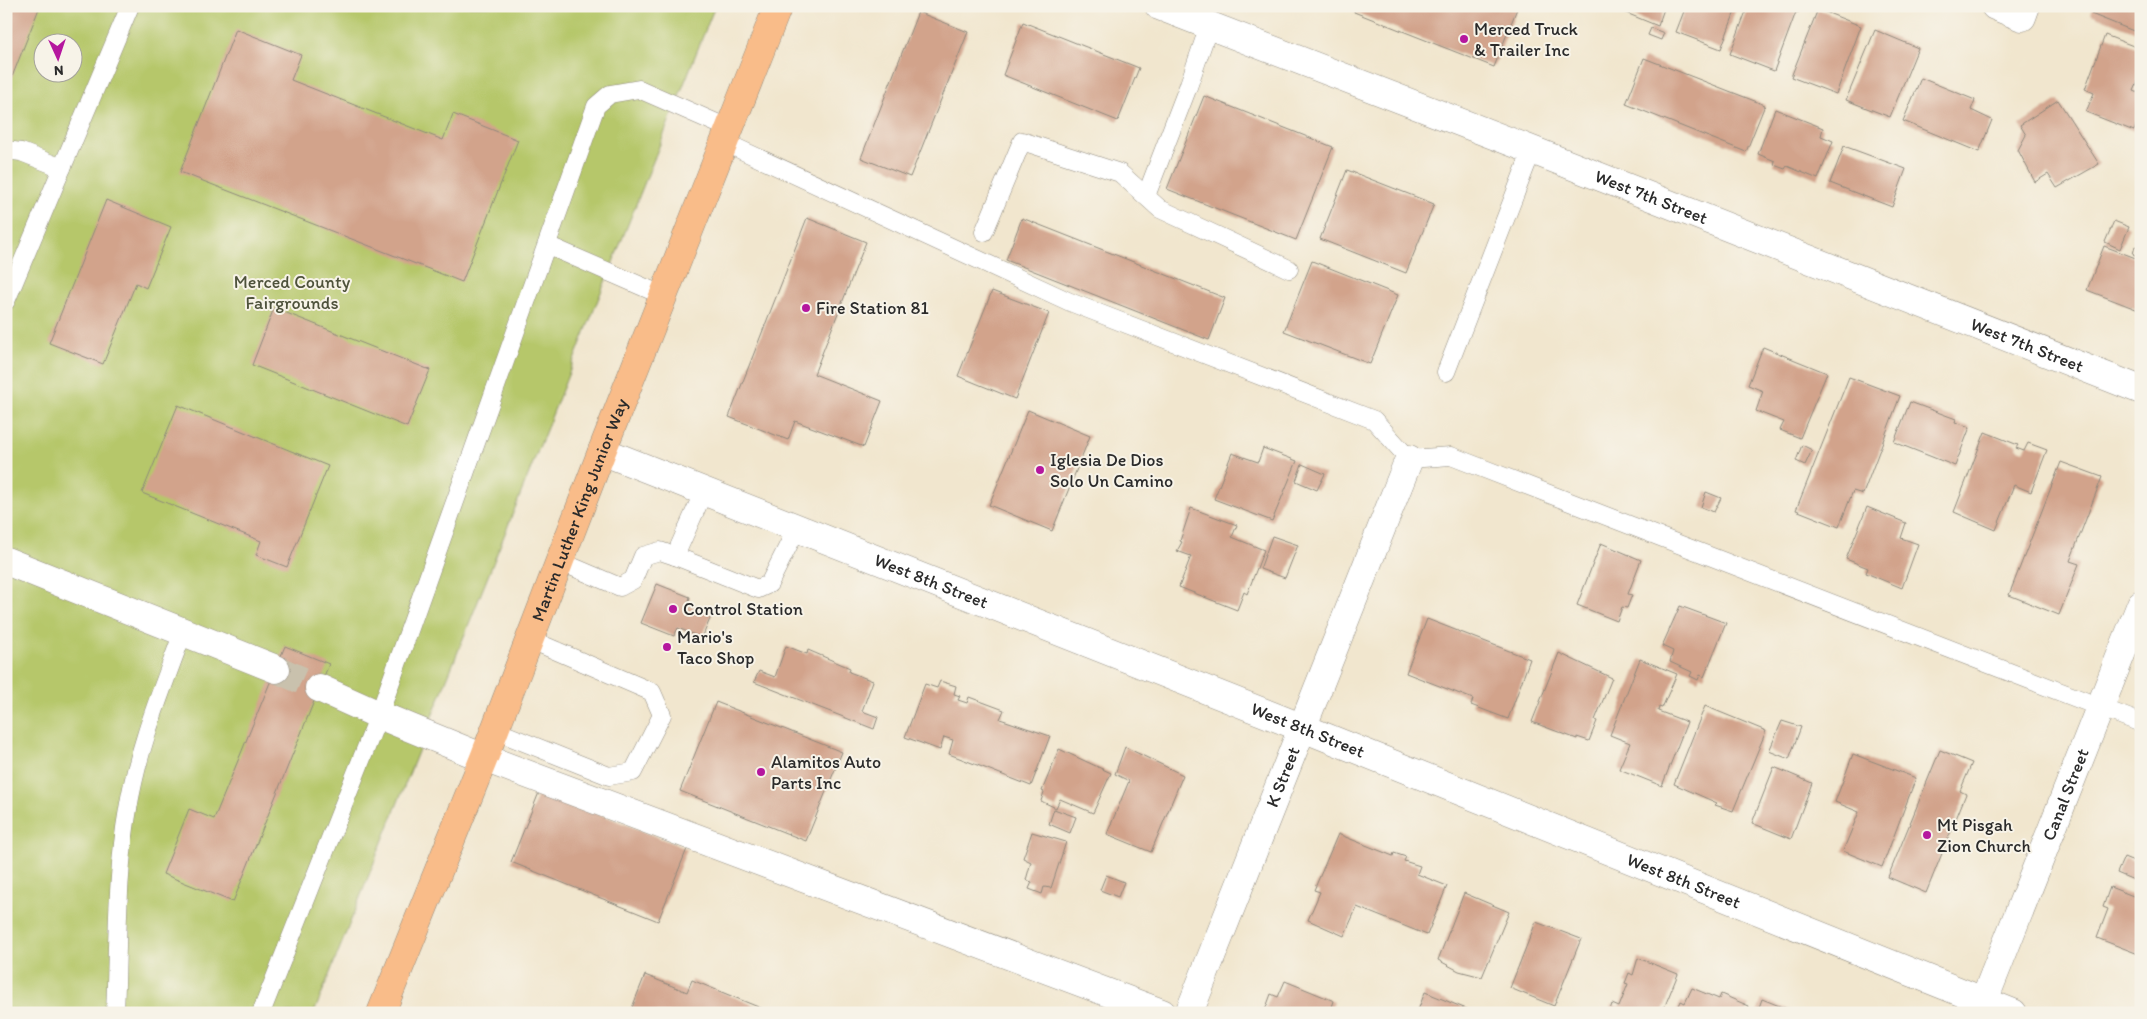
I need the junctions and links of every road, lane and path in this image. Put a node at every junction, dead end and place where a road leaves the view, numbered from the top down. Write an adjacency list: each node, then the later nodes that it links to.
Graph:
1 (130, 6): 10 (lane)
2 (778, 6): 7 (highway, Martin Luther King Junior Way)
3 (1159, 6): 6 (street, West 7th Street)
4 (1995, 6): 5 (street)
5 (2026, 6)
6 (1209, 26): 9 (street, West 7th Street); 11 (lane)
7 (727, 135): 13 (lane); 15 (highway, Martin Luther King Junior Way); 20 (lane)
8 (6, 150): 10 (lane)
9 (1532, 150): 17 (lane); 18 (street, West 7th Street)
10 (62, 168): 16 (lane)
11 (1146, 196): 12 (lane); 14 (lane)
12 (984, 232)
13 (546, 245): 15 (lane); 32 (lane)
14 (1289, 269)
15 (664, 296): 19 (highway, Martin Luther King Junior Way)
16 (6, 301)
17 (1446, 372)
18 (2141, 390)
19 (602, 451): 21 (street, West 8th Street); 25 (highway, Martin Luther King Junior Way)
20 (1410, 459): 31 (lane); 34 (street, K Street)
21 (704, 491): 22 (street, West 8th Street); 23 (lane)
22 (797, 528): 23 (lane); 34 (street, West 8th Street)
23 (675, 556): 25 (lane)
24 (6, 560): 27 (street)
25 (560, 561): 28 (highway, Martin Luther King Junior Way)
26 (2141, 604): 31 (street, Canal Street)
27 (183, 632): 29 (street); 38 (lane)
28 (529, 639): 35 (highway, Martin Luther King Junior Way); 35 (lane)
29 (276, 668)
30 (319, 688): 32 (street)
31 (2100, 707): 33 (lane); 37 (street, Canal Street)
32 (379, 715): 36 (street); 39 (lane)
33 (2141, 723)
34 (1303, 728): 37 (street, West 8th Street); 42 (street, K Street)
35 (494, 730): 36 (highway, Martin Luther King Junior Way)
36 (484, 758): 40 (highway, Martin Luther King Junior Way); 41 (street)
37 (1982, 1007): 43 (street, West 8th Street)
38 (115, 1013)
39 (262, 1013)
40 (381, 1013)
41 (1162, 1013)
42 (1189, 1013)
43 (2013, 1013)

